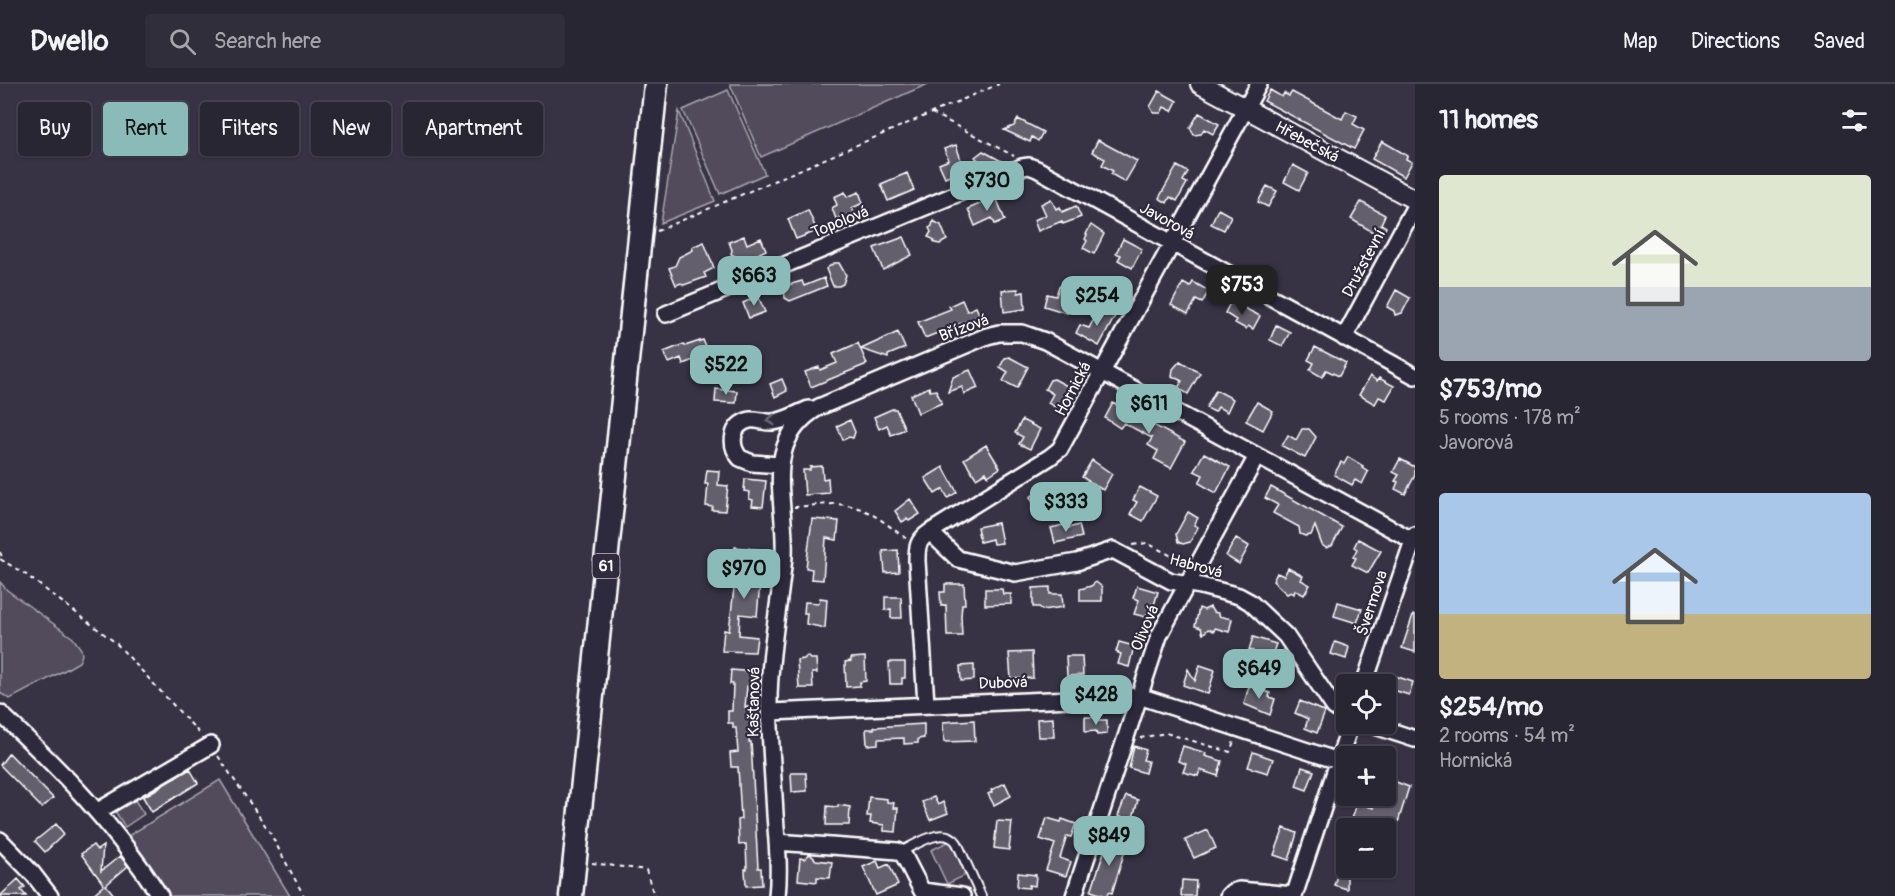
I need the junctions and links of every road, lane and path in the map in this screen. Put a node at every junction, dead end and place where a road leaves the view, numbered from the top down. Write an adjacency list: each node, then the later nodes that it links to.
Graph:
1 (656, 84): 10 (main road, 61)
2 (999, 84): 6 (path)
3 (1200, 84): 5 (street, Hřebečská)
4 (1259, 84): 5 (street, Hornická)
5 (1245, 109): 8 (street, Hřebečská); 11 (street, Hornická)
6 (932, 113): 7 (path); 10 (path)
7 (1029, 166): 11 (street, Javorová); 12 (street, Topolová)
8 (1415, 200)
9 (1415, 206): 13 (street, Družstevní)
10 (640, 237): 52 (main road, 61)
11 (1172, 244): 13 (street, Javorová); 14 (street, Hornická)
12 (666, 314)
13 (1344, 338): 15 (street, Javorová)
14 (1103, 371): 16 (street, Břízová); 17 (street, Břízová); 20 (street, Hornická)
15 (1415, 376)
16 (826, 403): 18 (street, Břízová); 18 (street, one-way to 18)
17 (1257, 456): 21 (street, Břízová); 27 (street, Olivová)
18 (780, 465): 19 (street, Břízová)
19 (781, 508): 24 (path); 33 (street, Kaštanová)
20 (930, 532): 22 (street); 24 (street, Hornická)
21 (1413, 537): 29 (street, Švermova)
22 (1113, 550): 27 (path); 28 (street, Habrová)
23 (0, 552): 26 (path)
24 (917, 554): 31 (street)
25 (0, 559): 26 (path)
26 (4, 562): 39 (path)
27 (1196, 569): 28 (street, Olivová)
28 (1187, 584): 30 (street, Olivová); 32 (street, Habrová)
29 (1367, 674)
30 (1139, 696): 31 (street, Dubová); 35 (street, Dubová); 38 (street, Olivová)
31 (926, 704): 33 (street, Dubová)
32 (1336, 708)
33 (770, 712): 44 (street, Kaštanová)
34 (0, 713): 42 (street)
35 (1239, 729): 38 (path); 40 (street, Dubová)
36 (1396, 733): 37 (street)
37 (1415, 739)
38 (1123, 742): 57 (street, Olivová)
39 (211, 745): 42 (street); 51 (path)
40 (1336, 760)
41 (1336, 767): 48 (street)
42 (98, 811): 50 (street)
43 (0, 840): 49 (street)
44 (777, 842): 45 (street); 54 (street, Kaštanová)
45 (900, 852): 55 (street); 56 (lane)
46 (588, 862): 53 (path)
47 (1263, 894): 48 (street); 58 (street)
48 (1294, 895)
49 (50, 896)
50 (160, 896)
51 (304, 896)
52 (571, 896)
53 (654, 896)
54 (777, 896)
55 (962, 896)
56 (981, 896)
57 (1074, 896)
58 (1228, 896)

